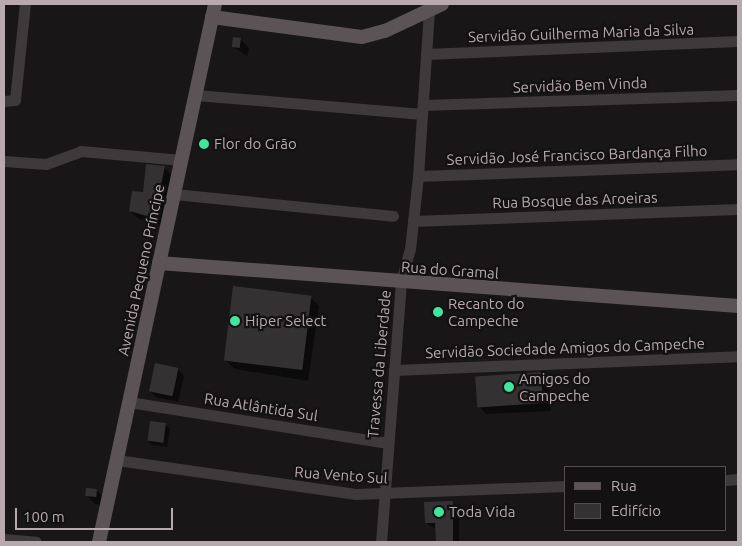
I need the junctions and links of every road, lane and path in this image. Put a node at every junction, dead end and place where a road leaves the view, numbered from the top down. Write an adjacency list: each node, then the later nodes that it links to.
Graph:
1 (25, 4): 9 (street)
2 (442, 4): 3 (main road)
3 (429, 10): 4 (main road); 6 (street, Travessa da Liberdade)
4 (214, 11): 7 (main road, Avenida Pequeno Príncipe)
5 (738, 41): 6 (street, Servidão Guilherma Maria da Silva)
6 (426, 54): 10 (street, Travessa da Liberdade)
7 (196, 95): 10 (street, Servidão Bem Vinda); 11 (main road, Avenida Pequeno Príncipe)
8 (738, 95): 10 (street, Servidão Bem Vinda)
9 (4, 101)
10 (422, 109): 14 (street, Travessa da Liberdade)
11 (182, 160): 12 (street); 15 (main road, Avenida Pequeno Príncipe)
12 (4, 161)
13 (738, 164): 14 (street, Servidão José Francisco Bardança Filho)
14 (418, 176): 18 (street, Travessa da Liberdade)
15 (174, 194): 17 (street); 19 (main road, Avenida Pequeno Príncipe)
16 (738, 209): 18 (street, Rua Bosque das Aroeiras)
17 (393, 216)
18 (413, 221): 20 (street, Travessa da Liberdade)
19 (160, 263): 20 (main road, Rua do Gramal); 24 (main road, Avenida Pequeno Príncipe)
20 (400, 282): 21 (main road, Rua do Gramal); 23 (street, Travessa da Liberdade)
21 (738, 306)
22 (738, 356): 23 (street, Servidão Sociedade Amigos do Campeche)
23 (394, 370): 25 (street, Travessa da Liberdade)
24 (130, 402): 25 (street, Rua Atlântida Sul); 26 (main road, Avenida Pequeno Príncipe)
25 (388, 443): 28 (street, Travessa da Liberdade)
26 (117, 460): 28 (street, Rua Vento Sul); 31 (main road, Avenida Pequeno Príncipe)
27 (564, 486): 28 (street, Rua Vento Sul)
28 (383, 494): 32 (street, Travessa da Liberdade)
29 (4, 539): 30 (street)
30 (36, 542)
31 (99, 542)
32 (381, 542)

